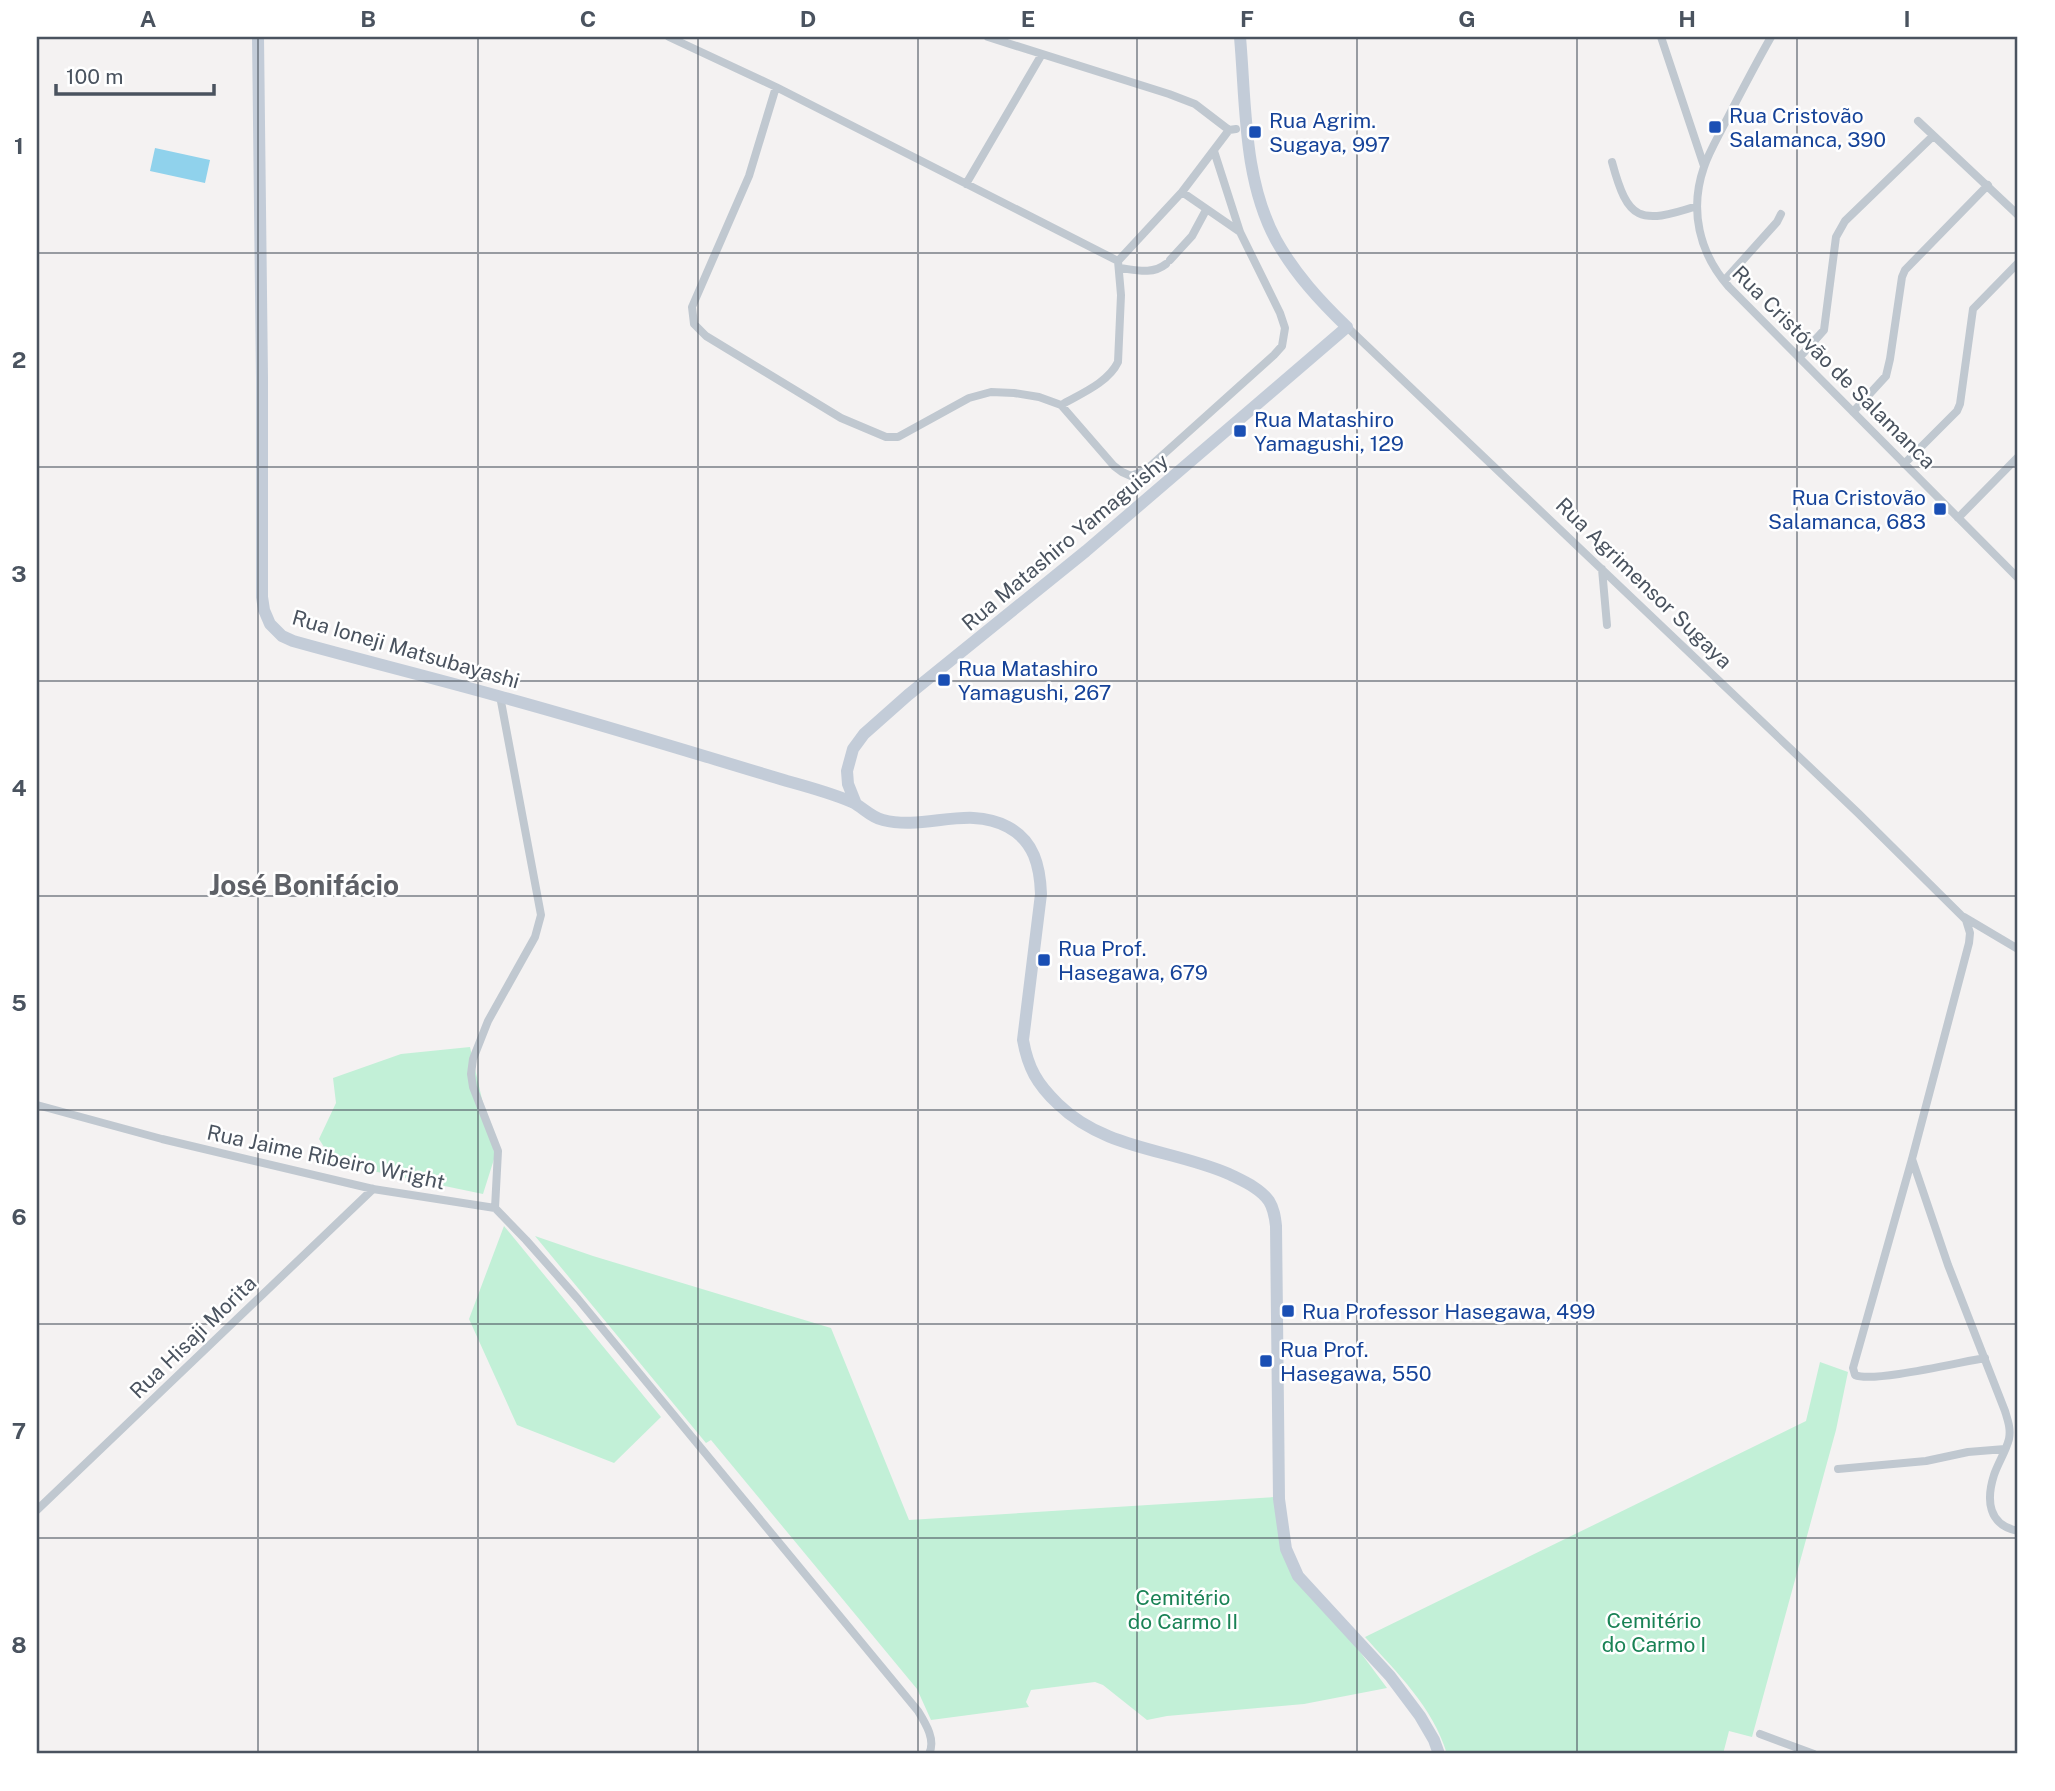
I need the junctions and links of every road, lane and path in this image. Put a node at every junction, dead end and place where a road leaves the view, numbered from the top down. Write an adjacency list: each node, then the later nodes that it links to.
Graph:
1 (258, 37): 36 (main road, Rua Ioneji Matsubayashi)
2 (668, 37): 8 (street)
3 (988, 37): 7 (street)
4 (1240, 37): 10 (main road, Rua Agrimensor Sugaya)
5 (1661, 37): 14 (street)
6 (1771, 37): 14 (street, Rua Cristóvão de Salamanca)
7 (1042, 54): 10 (street); 15 (street)
8 (776, 87): 15 (street); 28 (street)
9 (1918, 121): 11 (street)
10 (1239, 129): 12 (street); 26 (main road, Rua Agrimensor Sugaya)
11 (1933, 136): 16 (street); 27 (street)
12 (1214, 151): 17 (street); 22 (street)
13 (1612, 162): 18 (street)
14 (1704, 166): 18 (street, Rua Cristóvão de Salamanca)
15 (966, 184): 24 (street)
16 (1988, 185): 21 (street); 29 (street)
17 (1182, 192): 19 (street); 24 (street)
18 (1697, 206): 25 (street, Rua Cristóvão de Salamanca)
19 (1206, 209): 22 (street); 24 (street)
20 (1781, 214): 25 (street)
21 (2018, 215)
22 (1240, 232): 28 (street)
23 (2018, 263): 31 (street)
24 (1119, 265): 28 (street)
25 (1724, 281): 27 (street, Rua Cristóvão de Salamanca)
26 (1346, 327): 33 (street, Rua Agrimensor Sugaya); 37 (main road, Rua Matashiro Yamaguishy)
27 (1799, 358): 29 (street, Rua Cristóvão de Salamanca)
28 (1061, 405)
29 (1853, 412): 31 (street, Rua Cristóvão de Salamanca)
30 (2018, 457): 32 (street)
31 (1904, 464): 32 (street, Rua Cristóvão de Salamanca)
32 (1958, 518): 34 (street, Rua Cristóvão de Salamanca)
33 (1602, 569): 35 (street); 38 (street, Rua Agrimensor Sugaya)
34 (2017, 574)
35 (1607, 625)
36 (500, 696): 37 (main road, Rua Ioneji Matsubayashi); 43 (street)
37 (856, 804): 51 (main road, Rua Ioneji Matsubayashi)
38 (1963, 916): 39 (street, Rua Agrimensor Sugaya); 41 (street)
39 (2018, 949)
40 (37, 1105): 42 (street, Rua Jaime Ribeiro Wright)
41 (1912, 1159): 44 (street); 44 (street)
42 (373, 1189): 43 (street, Rua Jaime Ribeiro Wright); 47 (street, Rua Hisaji Morita)
43 (495, 1208): 50 (street)
44 (1985, 1358): 45 (street)
45 (2005, 1449): 46 (street); 48 (street)
46 (1838, 1469)
47 (37, 1510)
48 (2018, 1531)
49 (1760, 1734): 52 (street)
50 (929, 1754)
51 (1439, 1754)
52 (1814, 1754)

